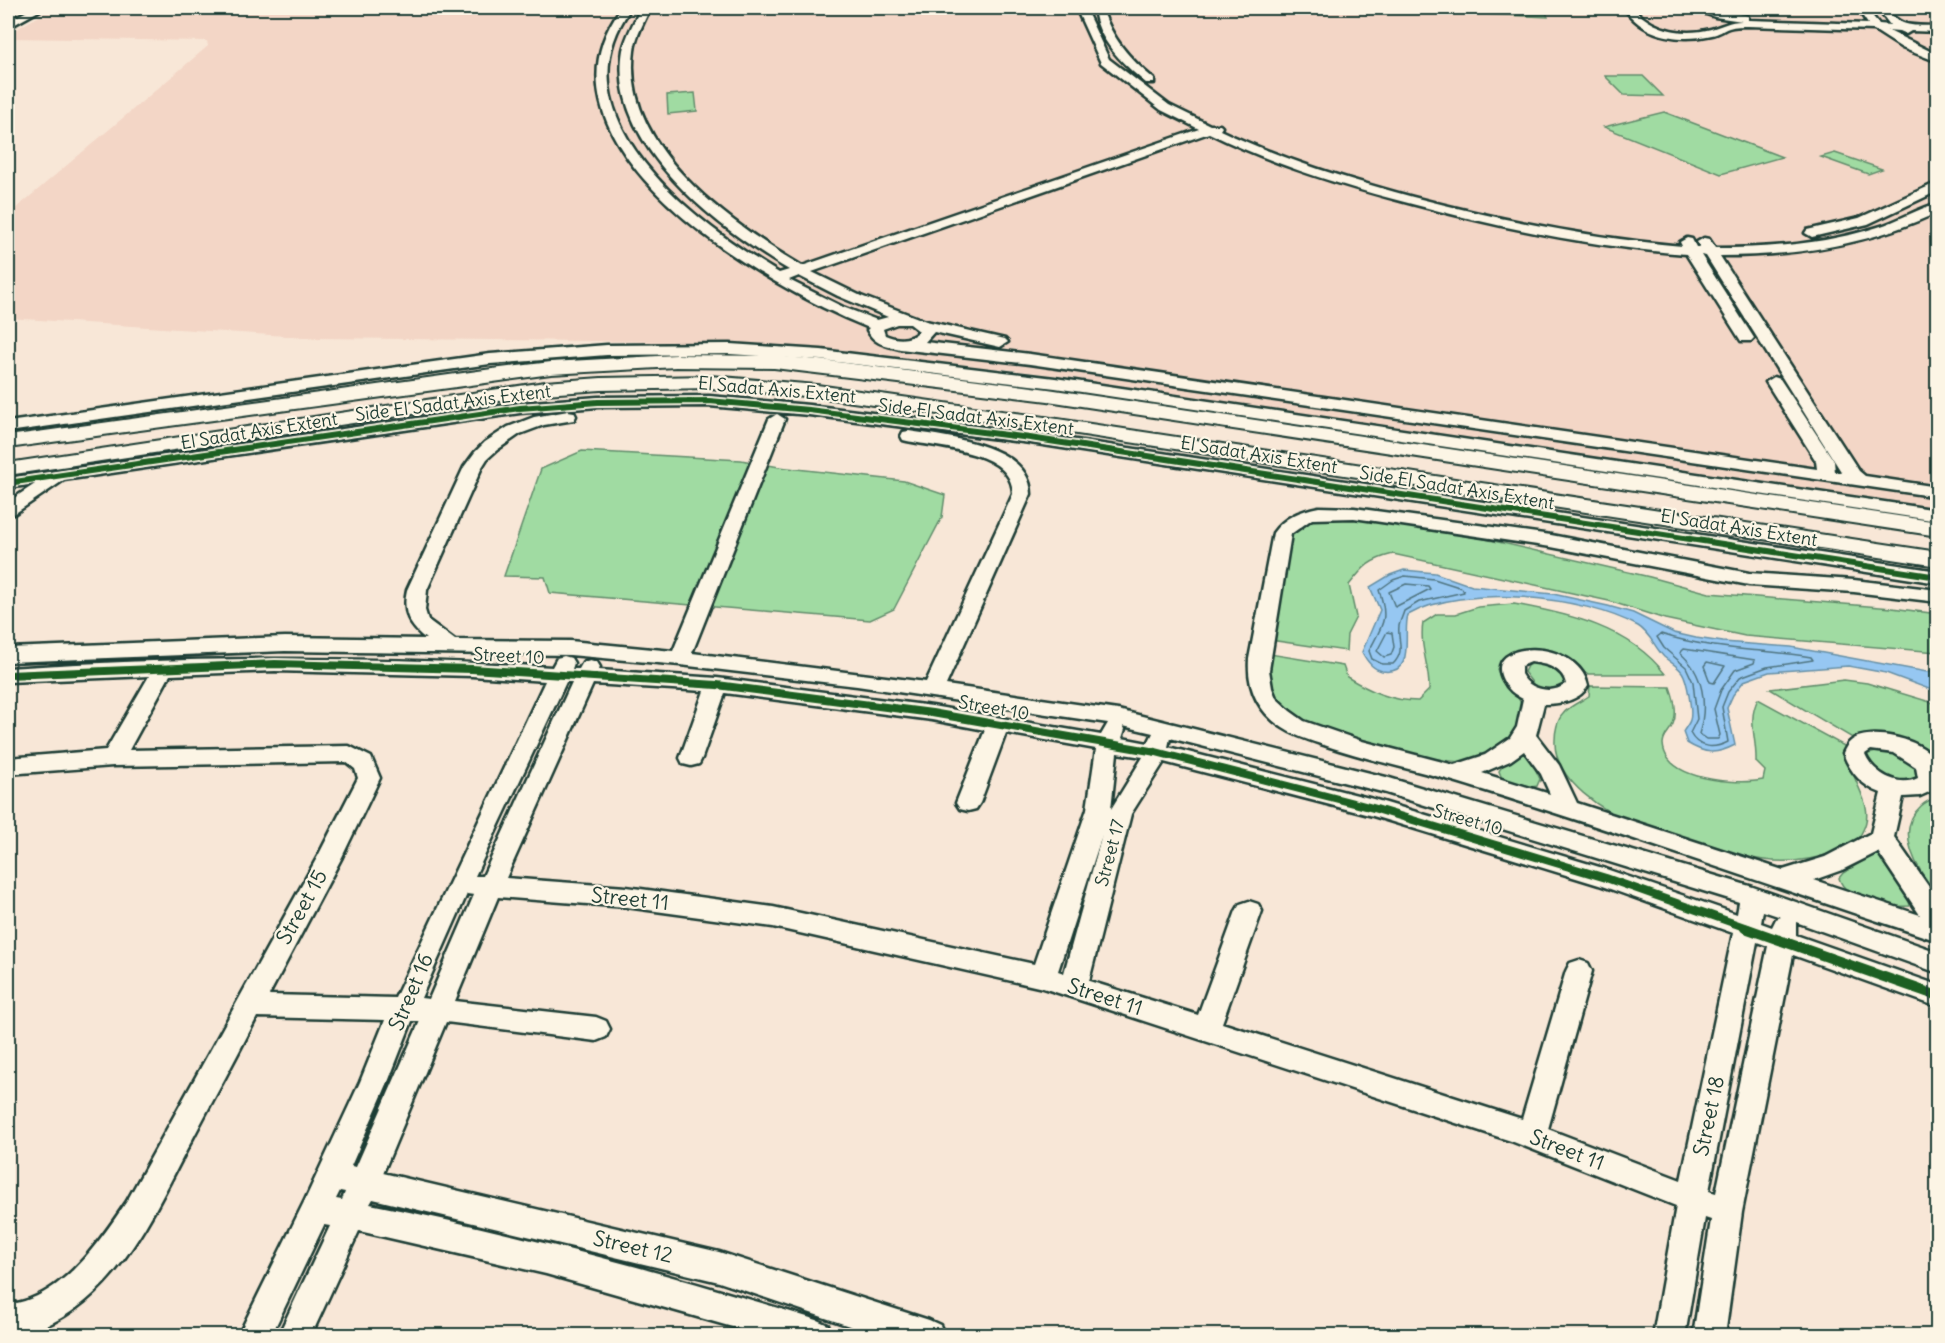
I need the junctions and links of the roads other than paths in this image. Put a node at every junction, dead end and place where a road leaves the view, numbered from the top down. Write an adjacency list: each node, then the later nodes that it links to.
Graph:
1 (39, 8): 10 (street)
2 (626, 8): 18 (street)
3 (645, 8): 17 (street)
4 (1080, 8): 20 (street)
5 (1098, 8): 19 (street)
6 (1633, 8): 12 (street)
7 (1697, 8): 12 (street)
8 (1862, 8): 12 (street)
9 (1882, 8): 13 (street)
10 (15, 14): 11 (street)
11 (8, 25)
12 (1877, 25): 13 (street); 16 (street)
13 (1898, 26): 14 (street); 15 (street)
14 (1938, 27)
15 (1938, 49)
16 (1938, 58)
17 (626, 63): 18 (street); 21 (street)
18 (604, 64): 22 (street)
19 (1130, 65): 20 (street); 23 (street)
20 (1110, 67): 23 (street)
21 (629, 98): 22 (street); 29 (street)
22 (606, 100): 30 (street)
23 (1219, 129): 28 (street); 29 (street)
24 (1938, 186): 26 (street)
25 (1938, 207): 28 (street)
26 (1774, 237)
27 (1722, 239): 28 (street)
28 (1697, 245): 42 (street); 43 (street)
29 (803, 272): 30 (street); 31 (street)
30 (780, 281): 32 (street)
31 (914, 322): 32 (street); 33 (street); 43 (street)
32 (878, 326): 33 (street)
33 (900, 344): 43 (street)
34 (205, 416): 37 (main road, El Sadat Axis Extent); 39 (main road); 52 (main road, El Sadat Axis Extent)
35 (777, 419): 60 (street); 64 (street); 69 (street)
36 (8, 428): 50 (street)
37 (114, 428): 40 (main road, El Sadat Axis Extent); 41 (main road)
38 (1034, 430): 39 (main road, El Sadat Axis Extent); 44 (street, Side El Sadat Axis Extent); 51 (main road, El Sadat Axis Extent); 53 (street, Side El Sadat Axis Extent)
39 (200, 440): 41 (main road, El Sadat Axis Extent)
40 (8, 442)
41 (114, 453): 46 (main road, El Sadat Axis Extent)
42 (1846, 464): 43 (street); 45 (street); 47 (street)
43 (1826, 469): 47 (street)
44 (63, 474): 46 (street, Side El Sadat Axis Extent); 49 (street)
45 (1938, 478)
46 (8, 480)
47 (1859, 480): 48 (street)
48 (1938, 492)
49 (8, 510)
50 (1938, 516)
51 (1680, 519): 53 (main road); 55 (main road, El Sadat Axis Extent)
52 (1938, 529)
53 (1719, 543): 54 (street, Side El Sadat Axis Extent); 56 (street)
54 (1742, 547): 57 (street, Side El Sadat Axis Extent); 58 (street)
55 (1938, 559)
56 (1726, 576): 58 (street); 80 (street)
57 (1938, 577)
58 (1749, 579): 59 (street)
59 (1938, 596)
60 (450, 646): 61 (street, Street 10); 63 (street, Street 10)
61 (570, 648): 62 (street, Street 10); 67 (street, Street 16)
62 (597, 651): 64 (street, Street 10); 67 (street, Street 16)
63 (8, 655)
64 (680, 658): 69 (street, Street 10)
65 (164, 668): 66 (street, Street 10); 67 (street, Street 10); 77 (street)
66 (8, 675)
67 (572, 676): 68 (street, Street 10); 86 (street, Street 16); 87 (street, Street 16)
68 (717, 685): 72 (street, Street 10); 78 (street)
69 (933, 690): 71 (street, Street 10)
70 (1535, 695): 74 (street)
71 (1118, 717): 73 (street, Street 10); 75 (street, Street 17)
72 (999, 725): 75 (street, Street 10); 82 (street)
73 (1163, 728): 76 (street, Street 17); 88 (street, Street 10)
74 (1524, 735): 80 (street); 83 (street)
75 (1110, 743): 76 (street, Street 10); 97 (street, Street 17)
76 (1156, 752): 92 (street, Street 10); 98 (street, Street 17)
77 (113, 758): 79 (street, Street 15); 100 (street, Street 15)
78 (691, 758)
79 (8, 766)
80 (1455, 773): 83 (street)
81 (1894, 788): 84 (street)
82 (968, 803)
83 (1568, 809): 85 (street)
84 (1882, 838): 85 (street); 91 (street)
85 (1782, 880): 93 (street)
86 (459, 884): 87 (street, Street 11); 102 (street, Street 16)
87 (490, 887): 97 (street, Street 11); 101 (street, Street 16)
88 (1753, 897): 89 (street, Street 10); 92 (street, Street 18)
89 (1788, 910): 94 (street, Street 18); 95 (street, Street 10)
90 (1249, 911): 104 (street)
91 (1938, 920)
92 (1749, 927): 94 (street, Street 10); 108 (street, Street 18)
93 (1938, 931)
94 (1782, 939): 99 (street, Street 10); 110 (street, Street 18)
95 (1938, 963)
96 (1579, 971): 105 (street)
97 (1043, 977): 98 (street, Street 11)
98 (1074, 986): 104 (street, Street 11)
99 (1938, 996)
100 (248, 1006): 102 (street); 114 (street, Street 15)
101 (438, 1010): 102 (street); 103 (street); 107 (street, Street 16)
102 (402, 1011): 106 (street, Street 16)
103 (596, 1029)
104 (1206, 1029): 105 (street, Street 11)
105 (1531, 1136): 108 (street, Street 11)
106 (331, 1175): 107 (street, Street 12); 109 (street, Street 16)
107 (364, 1182): 111 (street, Street 16); 112 (street, Street 12)
108 (1693, 1197): 110 (street, Street 11); 119 (street, Street 18)
109 (316, 1210): 111 (street, Street 12); 115 (street, Street 16)
110 (1727, 1212): 120 (street, Street 18)
111 (351, 1214): 113 (street, Street 12); 116 (street, Street 16)
112 (719, 1267): 113 (street); 118 (street, Street 12)
113 (701, 1299): 117 (street, Street 12)
114 (8, 1321)
115 (254, 1335)
116 (294, 1335)
117 (817, 1335)
118 (929, 1335)
119 (1669, 1335)
120 (1709, 1335)

